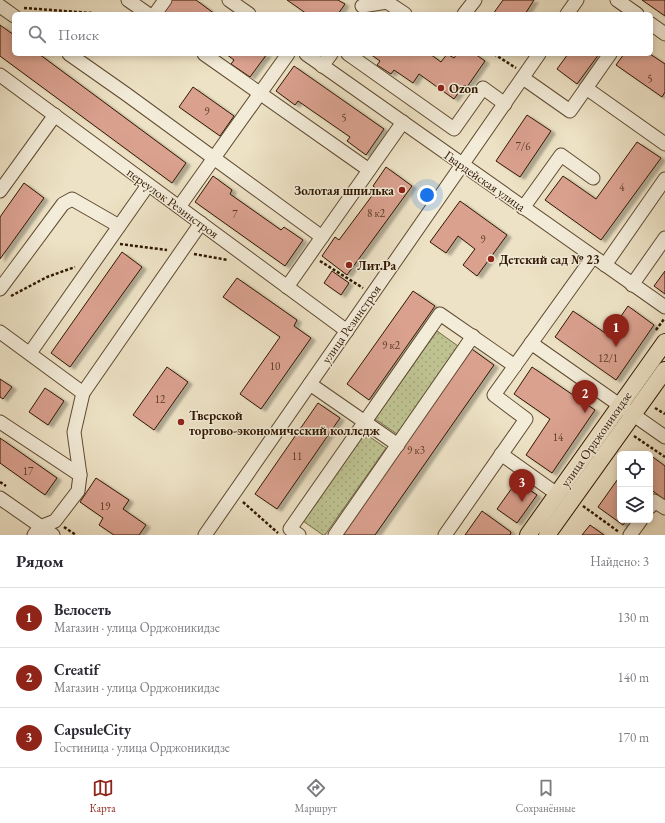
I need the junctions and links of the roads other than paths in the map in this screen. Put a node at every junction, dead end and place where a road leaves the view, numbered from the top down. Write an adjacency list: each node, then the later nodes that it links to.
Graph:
1 (128, 0): 11 (street)
2 (165, 0): 12 (street)
3 (230, 0): 13 (street)
4 (475, 0): 15 (street)
5 (577, 0): 16 (street)
6 (617, 0): 17 (street)
7 (388, 1): 9 (street); 14 (street)
8 (0, 6): 10 (street)
9 (360, 7)
10 (18, 12)
11 (145, 12)
12 (156, 12)
13 (246, 12)
14 (402, 12)
15 (466, 12)
16 (568, 12)
17 (634, 12)
18 (653, 25): 19 (street)
19 (665, 34)
20 (72, 56): 37 (street)
21 (207, 56): 32 (street)
22 (287, 56): 32 (street)
23 (309, 56): 28 (street, Гвардейская улица)
24 (330, 56): 28 (street)
25 (351, 56): 33 (street)
26 (537, 56): 29 (street, улица Резинстроя)
27 (609, 56): 31 (street)
28 (322, 66): 35 (street, Гвардейская улица)
29 (520, 74): 31 (street); 33 (street, улица Резинстроя)
30 (0, 75): 34 (street, переулок Резинстроя)
31 (586, 88): 36 (street)
32 (260, 93): 37 (street); 39 (street)
33 (505, 104): 38 (street, улица Резинстроя)
34 (55, 116): 42 (street, переулок Резинстроя); 43 (street)
35 (403, 122): 38 (street, Гвардейская улица); 39 (street)
36 (665, 144)
37 (214, 159): 44 (street); 48 (street)
38 (462, 164): 45 (street, Гвардейская улица); 56 (street, улица Резинстроя)
39 (369, 170): 48 (street)
40 (593, 178): 45 (street)
41 (665, 179): 51 (street)
42 (148, 185): 44 (street, переулок Резинстроя); 47 (street)
43 (0, 191)
44 (179, 207): 46 (street, переулок Резинстроя)
45 (524, 208): 50 (street, Гвардейская улица)
46 (201, 223): 53 (street, переулок Резинстроя); 65 (street)
47 (119, 226): 54 (street); 61 (street)
48 (322, 237): 53 (street)
49 (665, 238): 52 (street)
50 (593, 257): 51 (street, Гвардейская улица); 60 (street)
51 (605, 265): 52 (street, Гвардейская улица)
52 (632, 285): 55 (street, Гвардейская улица)
53 (287, 287): 56 (street, переулок Резинстроя)
54 (5, 293)
55 (665, 308)
56 (347, 331): 64 (street, улица Резинстроя)
57 (0, 332): 61 (street)
58 (473, 336): 62 (street); 68 (street); 70 (street)
59 (665, 342): 66 (main road, улица Орджоникидзе)
60 (531, 343): 62 (street); 66 (street)
61 (30, 353): 65 (street)
62 (515, 366): 71 (street)
63 (665, 370): 66 (main road, улица Орджоникидзе)
64 (310, 384): 68 (street); 80 (street, улица Резинстроя)
65 (83, 393): 72 (street)
66 (626, 411): 69 (street); 73 (main road, улица Орджоникидзе); 85 (main road, улица Орджоникидзе)
67 (0, 422): 72 (street)
68 (365, 422): 70 (street); 81 (street)
69 (665, 437)
70 (398, 444): 82 (street)
71 (501, 454): 73 (street); 83 (street)
72 (80, 475): 78 (street)
73 (557, 494): 84 (main road, улица Орджоникидзе)
74 (0, 498): 78 (street)
75 (653, 502): 76 (street)
76 (665, 508)
77 (639, 523): 86 (street)
78 (37, 531): 79 (street)
79 (52, 535)
80 (205, 535)
81 (299, 535)
82 (335, 535)
83 (445, 535)
84 (528, 535)
85 (547, 535)
86 (630, 535)

